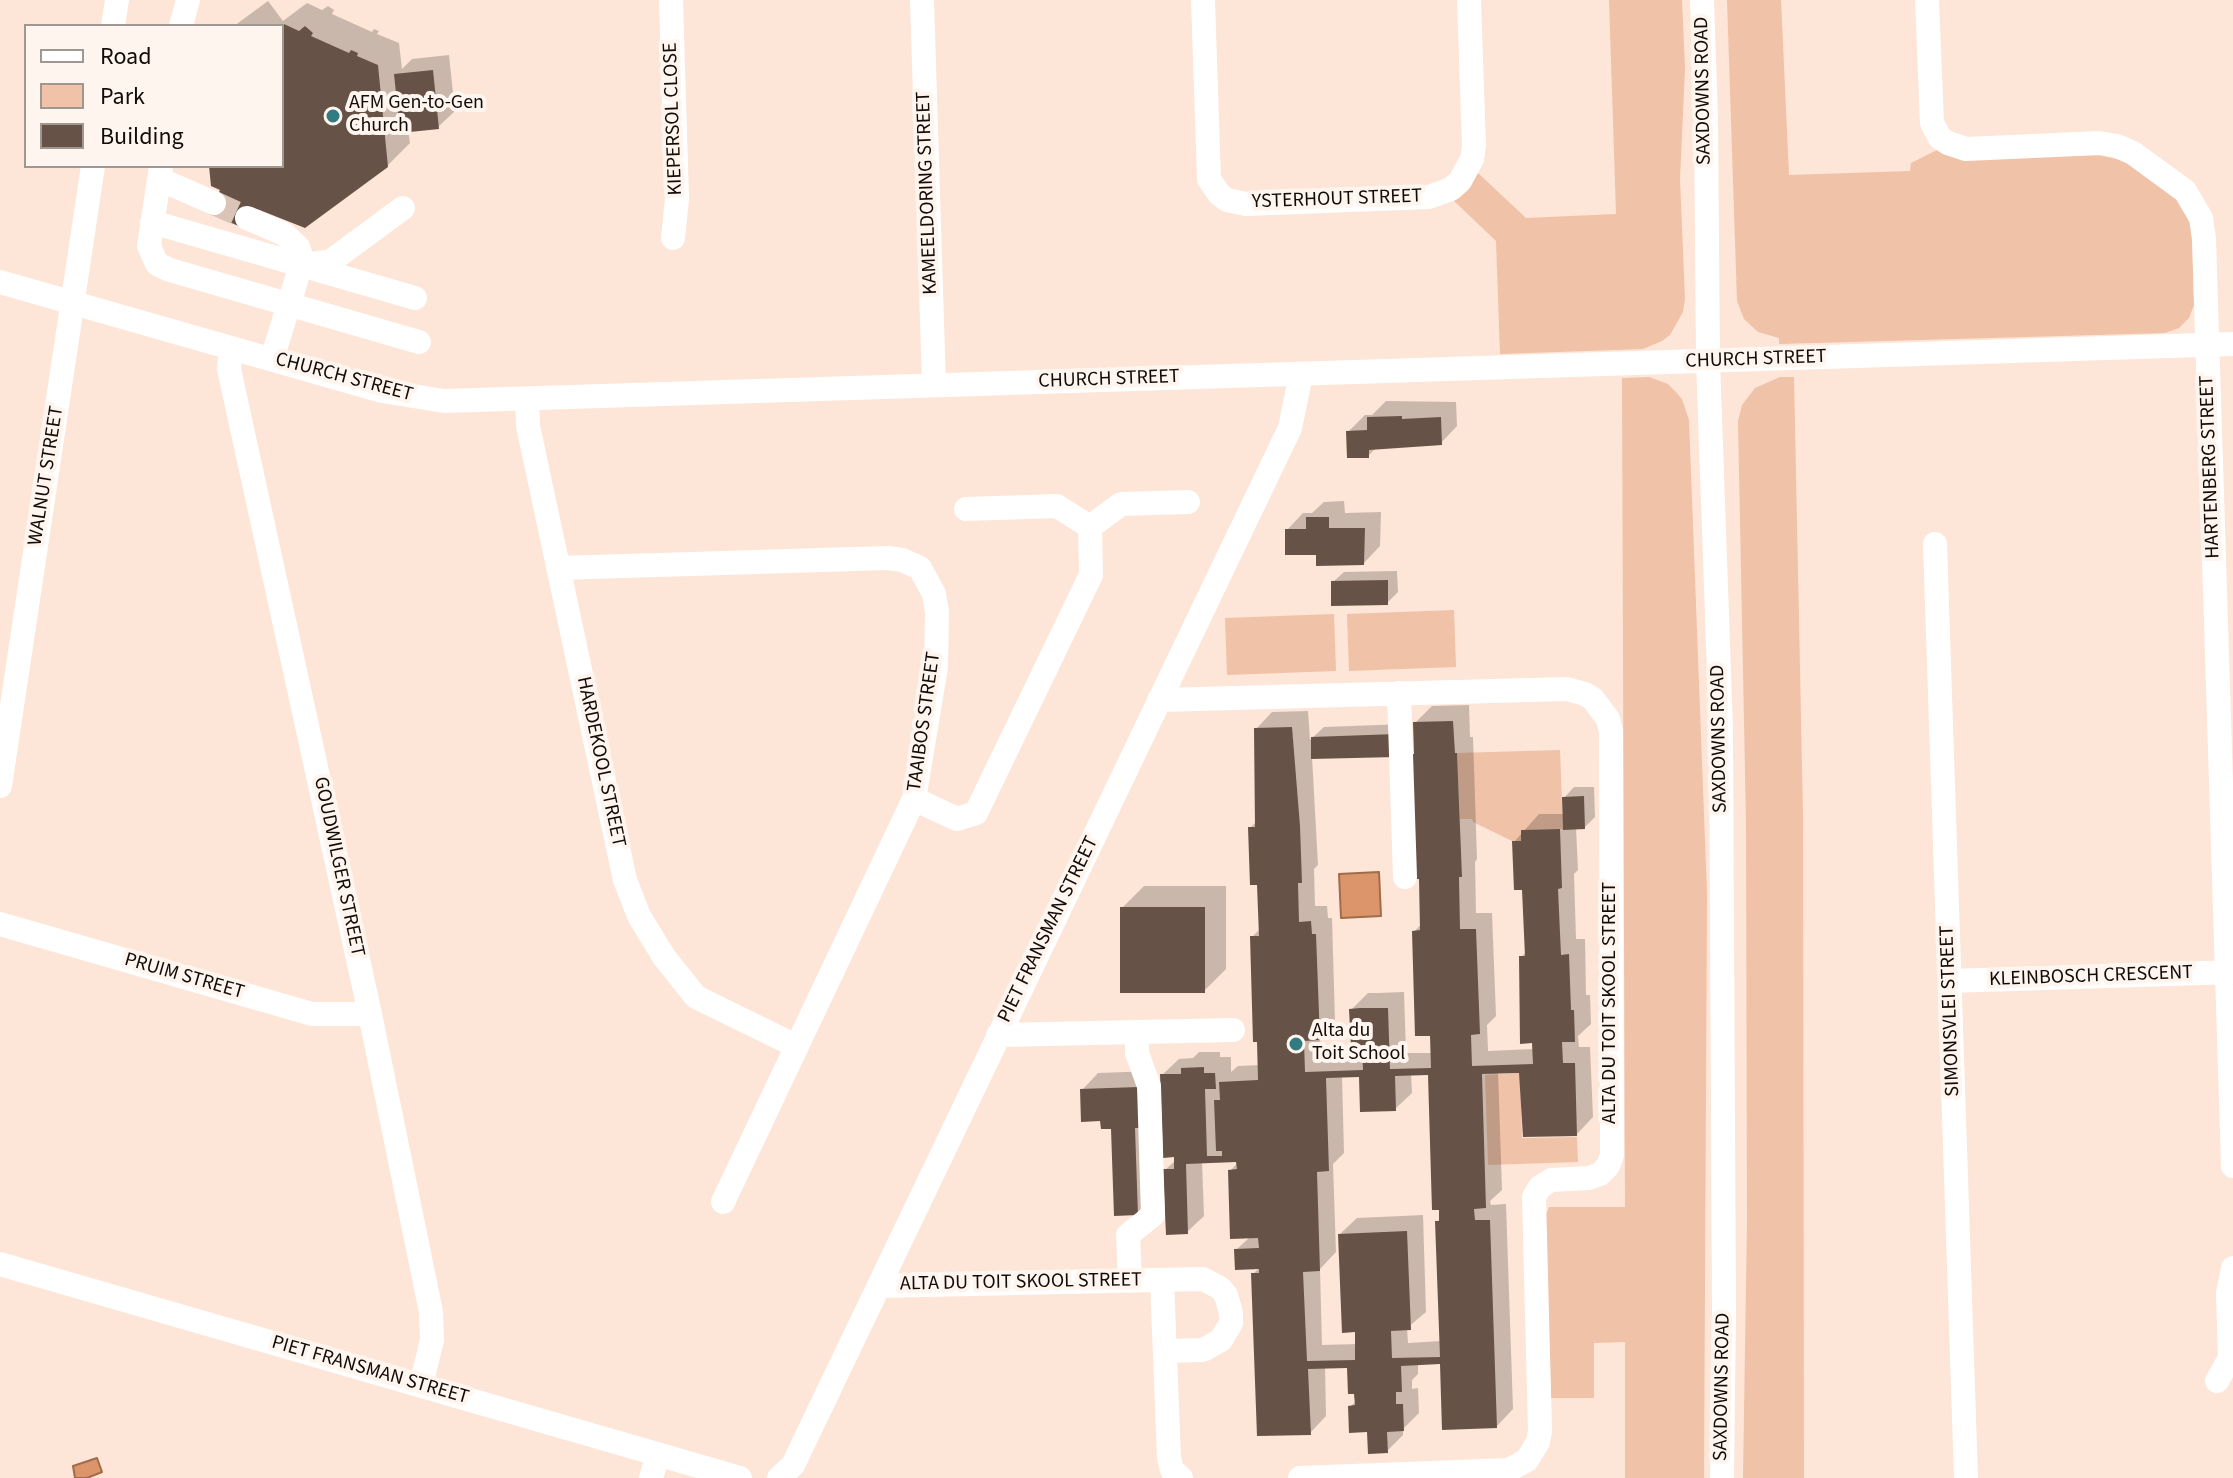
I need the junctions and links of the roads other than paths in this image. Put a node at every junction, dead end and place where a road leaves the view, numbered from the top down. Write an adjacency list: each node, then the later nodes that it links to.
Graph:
1 (117, 0): 9 (street)
2 (188, 0): 10 (street)
3 (671, 0): 17 (street, KIEPERSOL CLOSE)
4 (922, 0): 30 (street, KAMEELDORING STREET)
5 (1203, 0): 6 (street, YSTERHOUT STREET)
6 (1469, 0)
7 (1702, 0): 28 (street, SAXDOWNS ROAD)
8 (1927, 0): 25 (street, HARTENBERG STREET)
9 (113, 24)
10 (182, 24)
11 (93, 168): 21 (street, WALNUT STREET)
12 (160, 173): 13 (street); 16 (street)
13 (214, 203)
14 (403, 208): 18 (street)
15 (247, 218): 18 (street)
16 (152, 222): 18 (street); 22 (street)
17 (673, 238)
18 (301, 265): 20 (street); 22 (street)
19 (0, 282): 21 (street, CHURCH STREET)
20 (415, 298)
21 (73, 303): 26 (street, CHURCH STREET); 40 (street, WALNUT STREET)
22 (289, 304): 23 (street); 27 (street)
23 (419, 342)
24 (2233, 344): 25 (street, CHURCH STREET)
25 (2207, 345): 28 (street, CHURCH STREET); 37 (street, HARTENBERG STREET)
26 (231, 348): 27 (street, CHURCH STREET); 46 (street, GOUDWILGER STREET)
27 (272, 359): 31 (street, CHURCH STREET)
28 (1708, 361): 29 (street, CHURCH STREET); 67 (street, SAXDOWNS ROAD)
29 (1301, 374): 30 (street, CHURCH STREET); 39 (street, PIET FRANSMAN STREET)
30 (934, 385): 31 (street, CHURCH STREET)
31 (527, 399): 36 (street, HARDEKOOL STREET)
32 (1188, 502): 34 (street)
33 (966, 509): 34 (street)
34 (1090, 527): 41 (street)
35 (1935, 544): 45 (street, SIMONSVLEI STREET)
36 (558, 568): 41 (street, TAAIBOS STREET); 50 (street, HARDEKOOL STREET)
37 (2225, 665): 44 (street, HARTENBERG STREET)
38 (1399, 693): 39 (street, ALTA DU TOIT SKOOL STREET); 42 (street); 66 (street, ALTA DU TOIT SKOOL STREET)
39 (1159, 700): 49 (street, PIET FRANSMAN STREET)
40 (0, 786)
41 (914, 799): 50 (street, TAAIBOS STREET)
42 (1405, 877)
43 (0, 924): 46 (street, PRUIM STREET)
44 (2230, 972): 45 (street, KLEINBOSCH CRESCENT); 51 (street, HARTENBERG STREET)
45 (1950, 981): 68 (street, SIMONSVLEI STREET)
46 (370, 1014): 60 (street, GOUDWILGER STREET)
47 (1233, 1030): 48 (street)
48 (1137, 1032): 49 (street); 56 (street)
49 (998, 1035): 57 (street, PIET FRANSMAN STREET)
50 (796, 1046): 52 (street, TAAIBOS STREET)
51 (2233, 1166)
52 (723, 1202)
53 (0, 1264): 60 (street, PIET FRANSMAN STREET)
54 (2233, 1268): 59 (street)
55 (1162, 1280): 56 (street, ALTA DU TOIT SKOOL STREET); 58 (street, ALTA DU TOIT SKOOL STREET); 58 (street, ALTA DU TOIT SKOOL STREET)
56 (1130, 1281): 57 (street, ALTA DU TOIT SKOOL STREET)
57 (879, 1286): 64 (street, PIET FRANSMAN STREET)
58 (1165, 1351): 65 (street, ALTA DU TOIT SKOOL STREET)
59 (2217, 1381)
60 (421, 1385): 61 (street, PIET FRANSMAN STREET)
61 (658, 1454): 62 (street); 63 (street, PIET FRANSMAN STREET)
62 (651, 1478)
63 (740, 1478)
64 (779, 1478)
65 (1181, 1478)
66 (1300, 1478)
67 (1722, 1478)
68 (1966, 1478)

